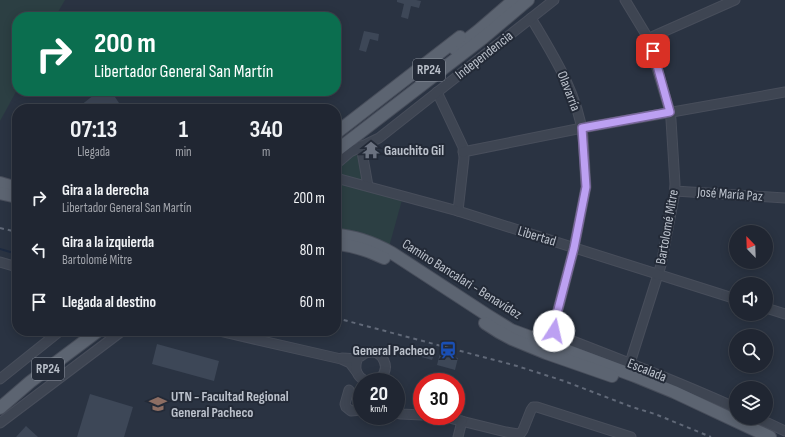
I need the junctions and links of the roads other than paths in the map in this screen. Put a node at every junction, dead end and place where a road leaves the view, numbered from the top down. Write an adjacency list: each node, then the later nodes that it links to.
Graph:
1 (504, 0): 13 (main road)
2 (514, 0): 14 (main road, RP24)
3 (528, 0): 15 (main road, RP24)
4 (554, 0): 7 (street, Independencia)
5 (625, 0): 8 (street, Bartolomé Mitre)
6 (735, 0): 8 (street)
7 (531, 18): 9 (street, Independencia); 12 (street, Olavarría)
8 (648, 39): 11 (street, Bartolomé Mitre)
9 (437, 92): 15 (street, Independencia); 17 (street)
10 (785, 92): 11 (street)
11 (670, 112): 12 (street); 23 (street, Bartolomé Mitre)
12 (582, 128): 17 (street); 30 (street, Olavarría)
13 (341, 136)
14 (341, 136)
15 (359, 141): 16 (main road, RP24); 18 (street, Independencia); 21 (street)
16 (341, 150)
17 (463, 152): 27 (street)
18 (341, 160)
19 (341, 179): 21 (street, Libertad)
20 (0, 183): 22 (main road)
21 (368, 186): 27 (street, Libertad)
22 (12, 187)
23 (675, 190): 26 (street, José María Paz); 33 (street, Bartolomé Mitre)
24 (0, 193): 25 (main road)
25 (12, 197)
26 (785, 198)
27 (458, 211): 30 (street, Libertad)
28 (341, 236): 59 (main road, Camino Bancalari - Benavídez)
29 (341, 244): 58 (main road, Camino Bancalari - Benavídez)
30 (574, 248): 33 (street, Libertad); 37 (street, Olavarría)
31 (0, 262): 32 (street)
32 (12, 266)
33 (659, 274): 34 (street, Libertad); 45 (street, Bartolomé Mitre)
34 (729, 297)
35 (773, 310): 36 (street)
36 (785, 314)
37 (557, 335): 45 (street, Escalada)
38 (54, 336): 47 (street)
39 (79, 336): 48 (main road, RP24)
40 (91, 336): 50 (main road, RP24)
41 (115, 336): 52 (street)
42 (242, 336): 43 (street)
43 (341, 358): 44 (street); 46 (street)
44 (358, 358): 46 (street); 46 (street)
45 (630, 363): 49 (street, Escalada)
46 (356, 371)
47 (0, 379)
48 (0, 398)
49 (729, 405)
50 (0, 408)
51 (465, 422): 57 (street)
52 (0, 423)
53 (461, 425): 56 (street)
54 (772, 425): 55 (street)
55 (785, 431)
56 (458, 437)
57 (631, 437)
58 (752, 437)
59 (770, 437)

